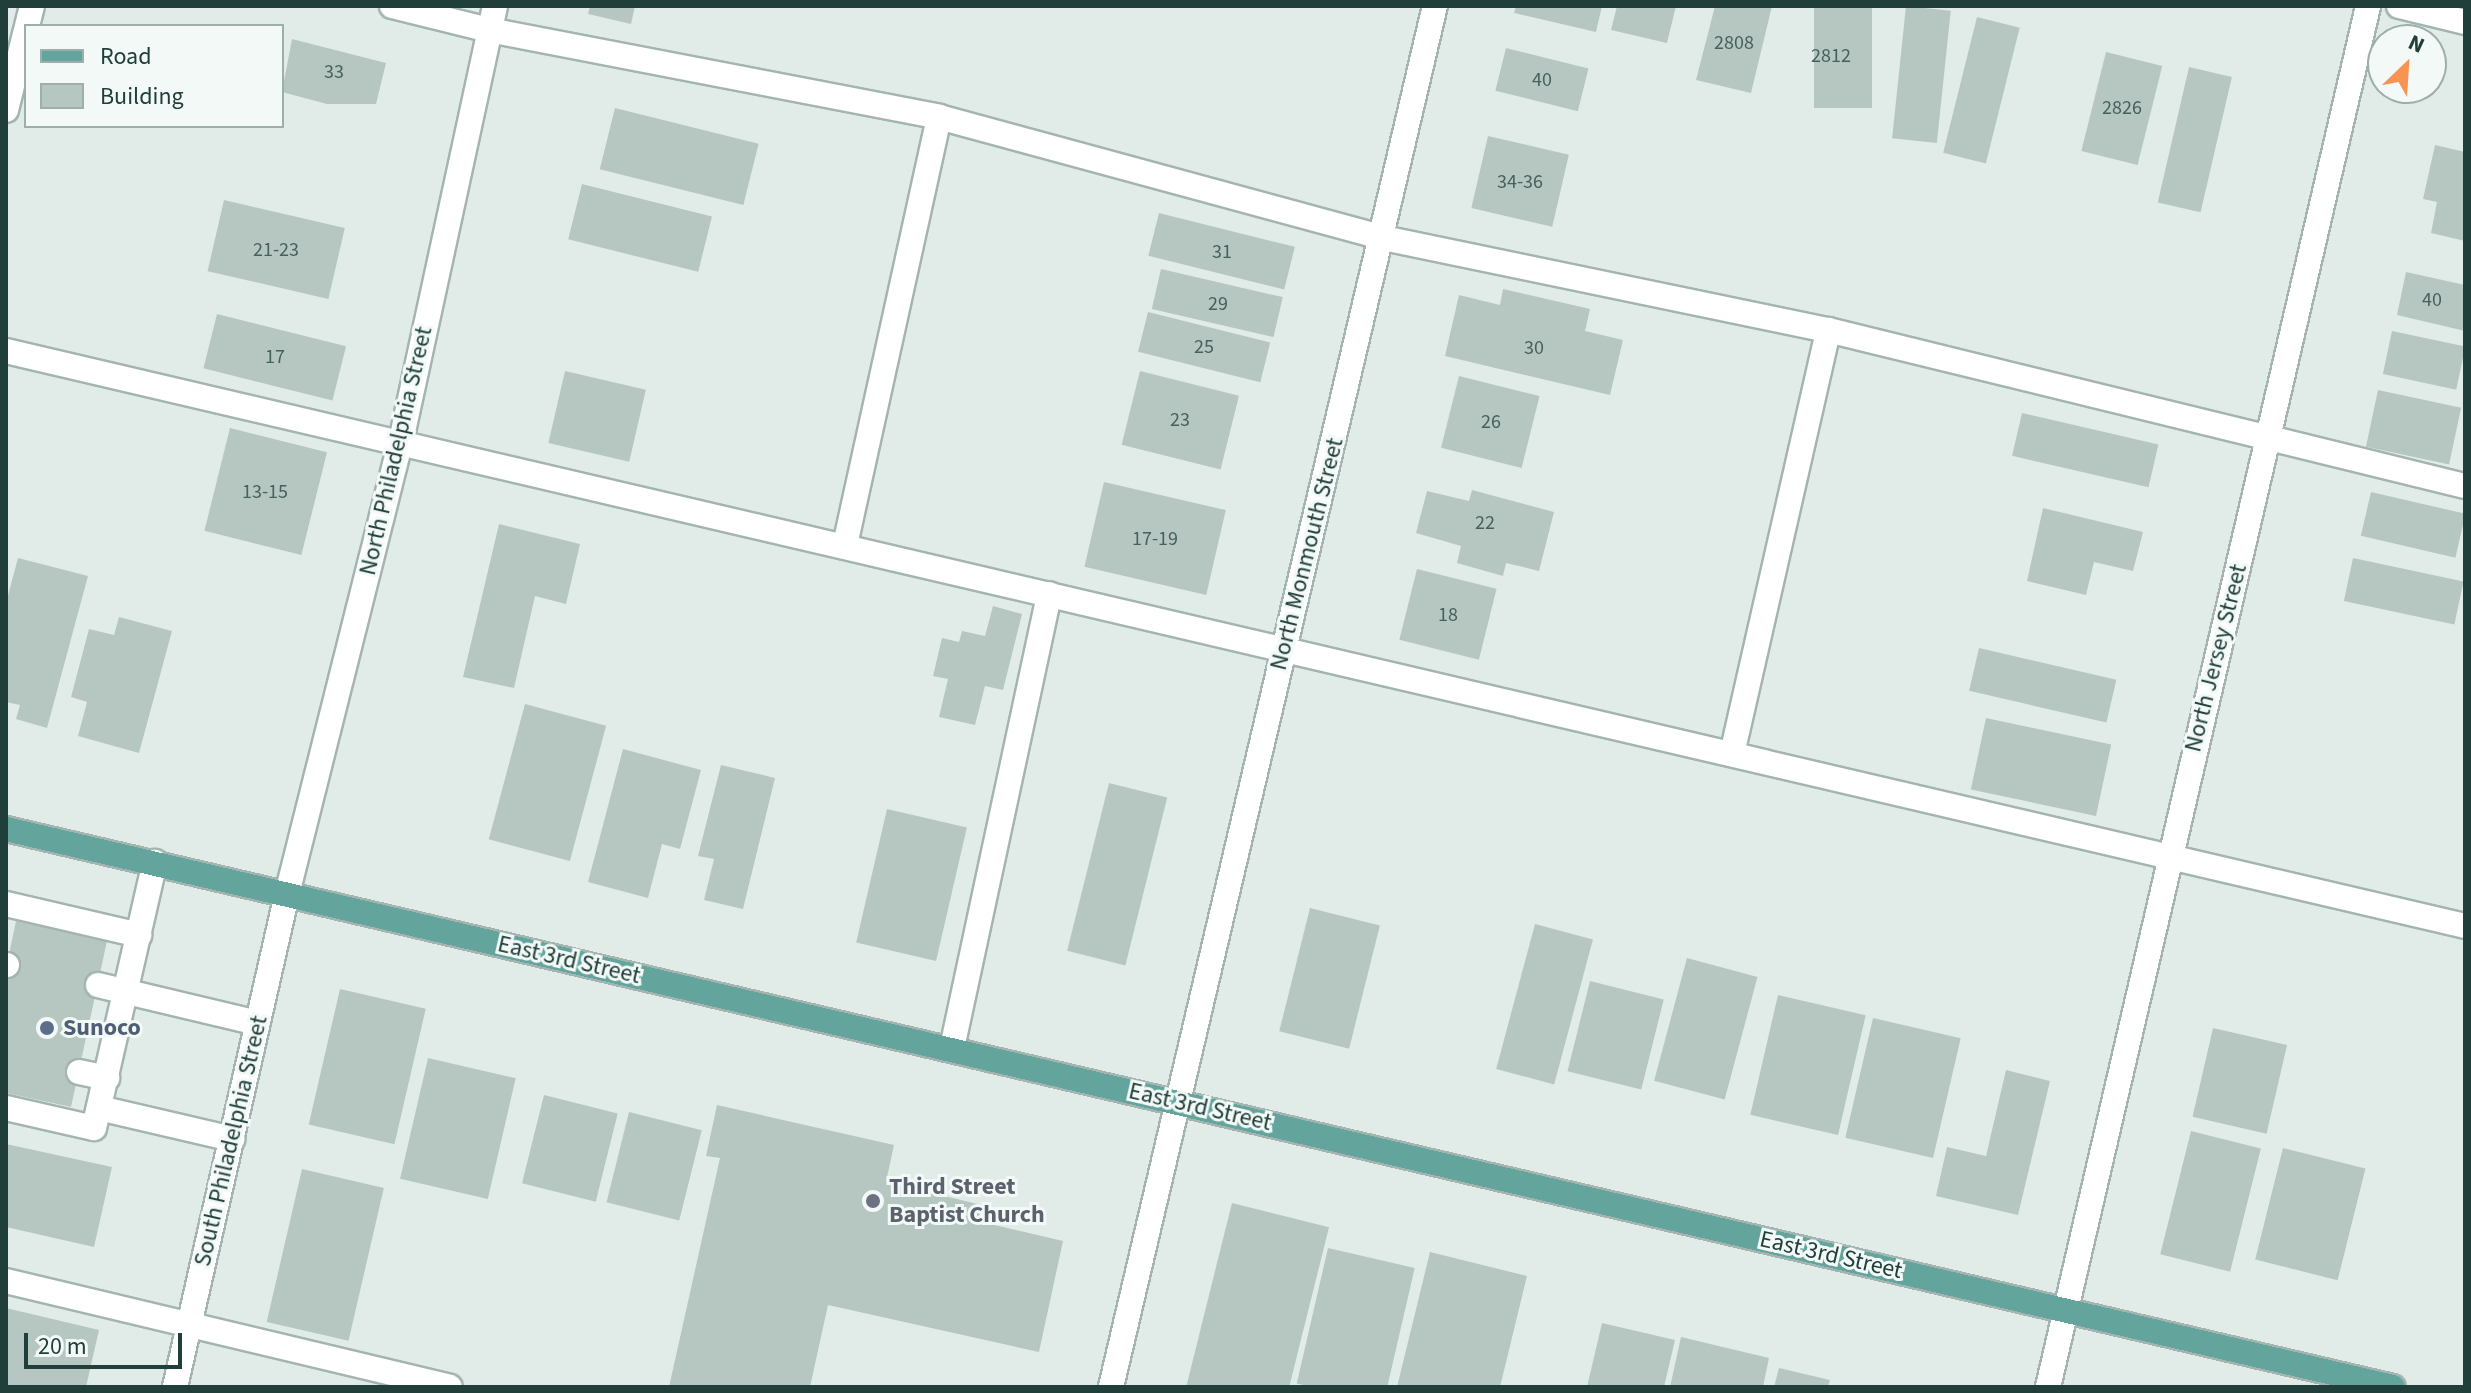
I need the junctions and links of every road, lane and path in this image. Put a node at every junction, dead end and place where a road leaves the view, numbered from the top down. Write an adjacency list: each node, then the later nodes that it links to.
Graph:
1 (392, 6): 7 (street)
2 (495, 6): 7 (street, North Philadelphia Street)
3 (1435, 6): 11 (street, North Monmouth Street)
4 (2368, 6): 14 (street, North Jersey Street)
5 (2399, 6): 6 (street)
6 (2465, 22)
7 (489, 30): 10 (street); 15 (street, North Philadelphia Street)
8 (24, 36): 9 (street)
9 (6, 110)
10 (939, 117): 11 (street); 17 (street)
11 (1383, 238): 12 (street); 19 (street, North Monmouth Street)
12 (1828, 330): 14 (street); 20 (street)
13 (6, 351): 15 (street)
14 (2268, 440): 16 (street); 22 (street, North Jersey Street)
15 (401, 441): 17 (street); 24 (street, North Philadelphia Street)
16 (2465, 486)
17 (845, 545): 18 (street)
18 (1049, 594): 19 (street); 31 (street)
19 (1284, 649): 20 (street); 34 (street, North Monmouth Street)
20 (1732, 754): 22 (street)
21 (6, 829): 23 (main road, East 3rd Street)
22 (2169, 856): 26 (street); 39 (street, North Jersey Street)
23 (155, 862): 24 (main road, East 3rd Street); 27 (street)
24 (287, 894): 30 (street, South Philadelphia Street); 31 (main road, East 3rd Street)
25 (6, 904): 27 (street)
26 (2465, 926)
27 (139, 935): 29 (street)
28 (98, 985): 29 (street)
29 (126, 991): 30 (street); 33 (street)
30 (258, 1023): 37 (street, South Philadelphia Street)
31 (952, 1048): 34 (main road, East 3rd Street)
32 (79, 1072): 33 (street)
33 (107, 1078): 36 (street)
34 (1178, 1101): 39 (main road, East 3rd Street); 43 (street, North Monmouth Street)
35 (6, 1108): 36 (street)
36 (99, 1108): 37 (street)
37 (232, 1139): 40 (street, South Philadelphia Street)
38 (6, 1281): 40 (street)
39 (2069, 1312): 44 (street, North Jersey Street); 45 (main road, East 3rd Street)
40 (188, 1326): 41 (street, South Philadelphia Street); 42 (street)
41 (175, 1387)
42 (450, 1387)
43 (1111, 1387)
44 (2048, 1387)
45 (2393, 1387)

